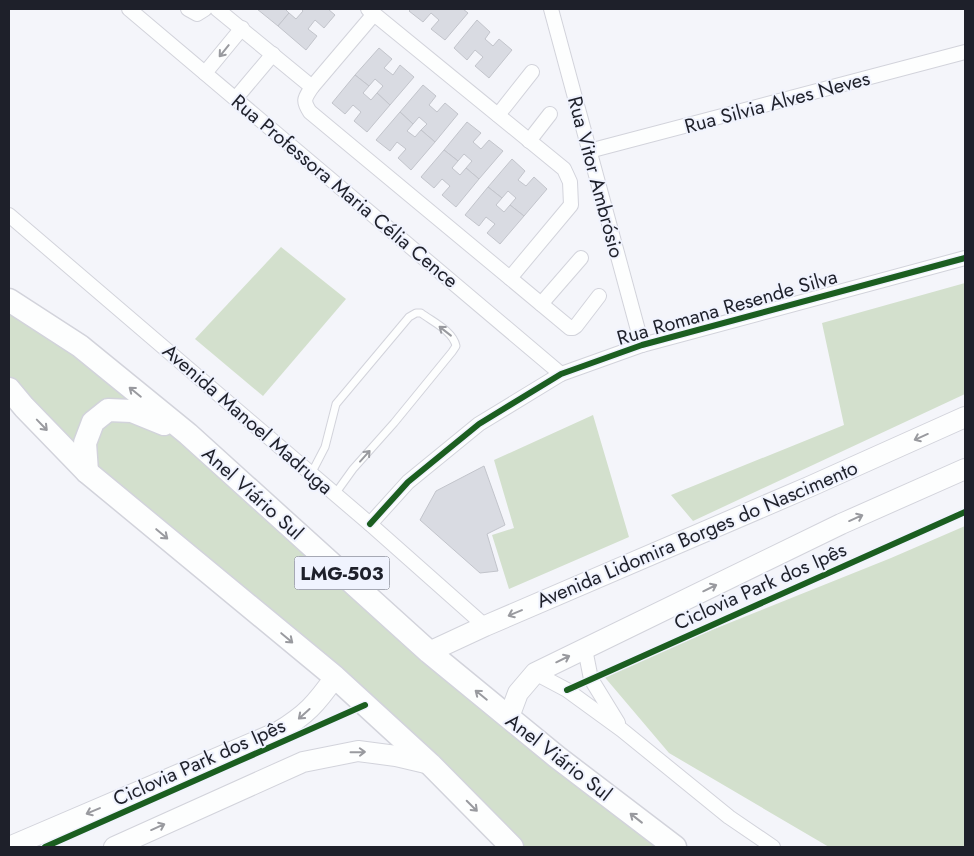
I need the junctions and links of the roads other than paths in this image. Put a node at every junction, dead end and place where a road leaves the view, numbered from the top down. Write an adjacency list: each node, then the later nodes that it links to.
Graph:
1 (129, 9): 11 (street, Rua Professora Maria Célia Cence)
2 (188, 9): 3 (street)
3 (206, 9)
4 (217, 9): 7 (street)
5 (551, 9): 17 (street, Rua Vitor Ambrósio)
6 (371, 11): 12 (street); 15 (street)
7 (242, 28): 9 (street); 11 (street, one-way to 11)
8 (965, 52): 17 (street, Rua Silvia Alves Neves)
9 (272, 54): 12 (street); 13 (street)
10 (532, 72): 15 (street)
11 (206, 74): 13 (street, Rua Professora Maria Célia Cence)
12 (312, 87): 21 (street)
13 (236, 98): 26 (street, Rua Professora Maria Célia Cence)
14 (550, 114): 16 (street)
15 (498, 115): 16 (street)
16 (529, 141): 21 (street)
17 (589, 151): 25 (street, Rua Vitor Ambrósio)
18 (9, 215): 32 (street, Avenida Manoel Madruga)
19 (581, 258): 24 (street)
20 (965, 258): 25 (street, Rua Romana Resende Silva)
21 (510, 278): 24 (street)
22 (600, 296): 24 (street)
23 (9, 300): 29 (main road, Anel Viário Sul / LMG-503, one-way to 23)
24 (541, 304)
25 (642, 345): 26 (street, Rua Romana Resende Silva)
26 (561, 374): 34 (street, Rua Romana Resende Silva)
27 (9, 389): 31 (main road, one-way to 31)
28 (965, 417): 35 (street, Avenida Lidomira Borges do Nascimento, one-way to 35)
29 (188, 434): 31 (main road); 37 (main road, Anel Viário Sul / LMG-503)
30 (965, 469): 36 (street, one-way to 30)
31 (87, 472): 39 (main road, one-way to 39)
32 (311, 474): 33 (street, Avenida Manoel Madruga); 33 (lane, one-way to 32)
33 (334, 494): 34 (street, Avenida Manoel Madruga)
34 (370, 524): 35 (street, Avenida Manoel Madruga)
35 (485, 626): 37 (street, Avenida Lidomira Borges do Nascimento)
36 (585, 649): 38 (street, one-way to 36); 41 (street)
37 (429, 652): 40 (main road, Anel Viário Sul / LMG-503, one-way to 37)
38 (535, 673): 40 (street); 41 (street)
39 (334, 677): 42 (main road); 43 (street, one-way to 43)
40 (509, 717): 46 (main road, Anel Viário Sul / LMG-503, one-way to 40)
41 (622, 730): 47 (street)
42 (430, 764): 44 (street, one-way to 42); 45 (main road, one-way to 45)
43 (9, 846)
44 (114, 847)
45 (512, 847)
46 (674, 847)
47 (774, 847)

